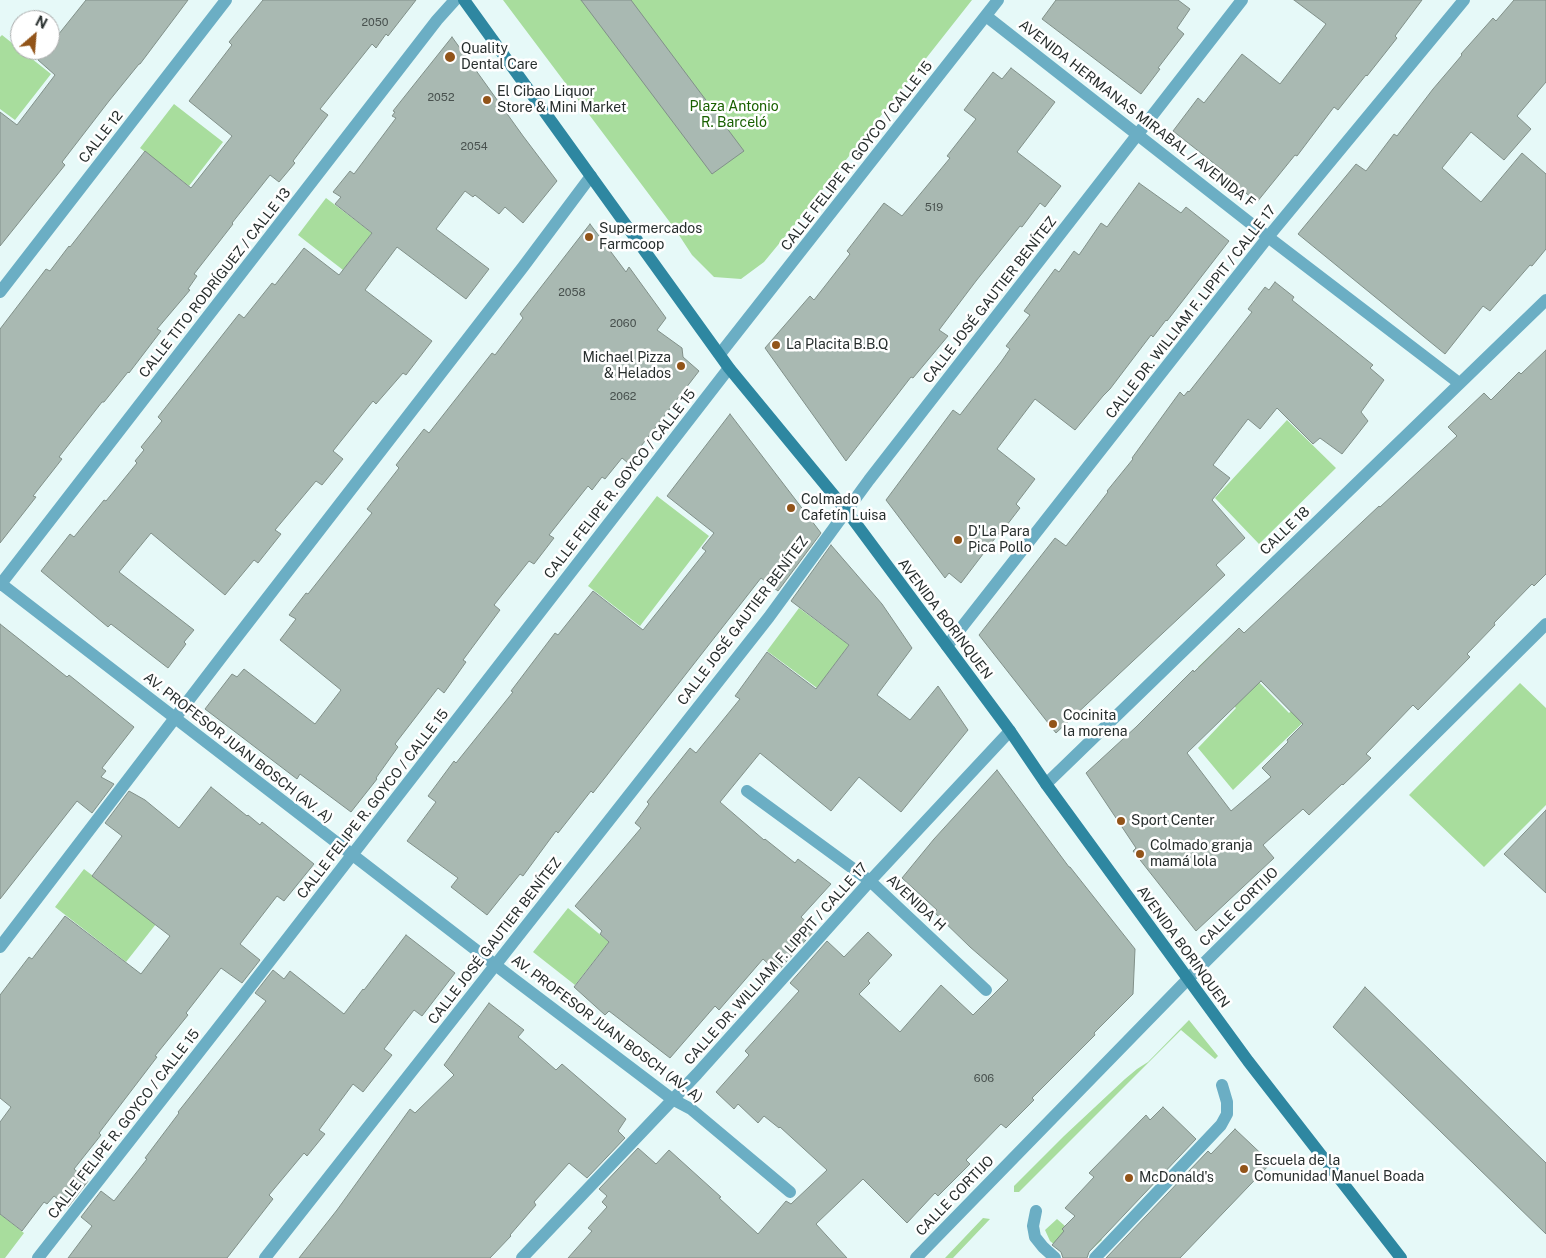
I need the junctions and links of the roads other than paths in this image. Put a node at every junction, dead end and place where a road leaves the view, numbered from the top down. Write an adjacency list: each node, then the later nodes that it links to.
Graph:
1 (226, 0): 11 (street, CALLE 12)
2 (454, 0): 17 (street, CALLE TITO RODRÍGUEZ / CALLE 13)
3 (464, 0): 9 (street, AVENIDA BORINQUEN)
4 (998, 0): 7 (street, CALLE FELIPE R. GOYCO / CALLE 15)
5 (1242, 0): 8 (street, CALLE JOSÉ GAUTIER BENÍTEZ)
6 (1464, 0): 10 (street, CALLE DR. WILLIAM F. LIPPIT / CALLE 17)
7 (986, 16): 8 (street, AVENIDA HERMANAS MIRABAL / AVENIDA F); 13 (street, CALLE FELIPE R. GOYCO / CALLE 15)
8 (1137, 134): 10 (street, AVENIDA HERMANAS MIRABAL / AVENIDA F); 16 (street, CALLE JOSÉ GAUTIER BENÍTEZ)
9 (591, 176): 13 (street, AVENIDA BORINQUEN); 20 (street)
10 (1268, 237): 15 (street, AVENIDA HERMANAS MIRABAL / AVENIDA F); 19 (street, CALLE DR. WILLIAM F. LIPPIT / CALLE 17)
11 (0, 292)
12 (1546, 300): 15 (street, CALLE 18)
13 (720, 354): 14 (street, AVENIDA BORINQUEN)
14 (729, 368): 16 (street, AVENIDA BORINQUEN); 24 (street, CALLE FELIPE R. GOYCO / CALLE 15)
15 (1459, 384): 22 (street, CALLE 18)
16 (846, 510): 19 (street, AVENIDA BORINQUEN); 27 (street, CALLE JOSÉ GAUTIER BENÍTEZ)
17 (0, 584): 20 (street, AV. PROFESOR JUAN BOSCH (AV. A))
18 (1546, 624): 28 (street, CALLE CORTIJO)
19 (947, 646): 21 (street, AVENIDA BORINQUEN)
20 (175, 718): 24 (street, AV. PROFESOR JUAN BOSCH (AV. A)); 26 (street)
21 (1010, 731): 22 (street, AVENIDA BORINQUEN); 25 (street, CALLE DR. WILLIAM F. LIPPIT / CALLE 17)
22 (1046, 784): 28 (street, AVENIDA BORINQUEN)
23 (748, 791): 25 (street, AVENIDA H)
24 (352, 855): 27 (street, AV. PROFESOR JUAN BOSCH (AV. A)); 36 (street, CALLE FELIPE R. GOYCO / CALLE 15)
25 (870, 881): 29 (street, AVENIDA H); 31 (street, CALLE DR. WILLIAM F. LIPPIT / CALLE 17)
26 (0, 946)
27 (496, 965): 31 (street, AV. PROFESOR JUAN BOSCH (AV. A)); 37 (street, CALLE JOSÉ GAUTIER BENÍTEZ)
28 (1188, 979): 39 (street, CALLE CORTIJO); 42 (street, AVENIDA BORINQUEN)
29 (986, 990)
30 (1222, 1085): 41 (street)
31 (672, 1099): 32 (street, AV. PROFESOR JUAN BOSCH (AV. A)); 38 (street, CALLE DR. WILLIAM F. LIPPIT / CALLE 17)
32 (790, 1192)
33 (1036, 1210): 35 (street)
34 (1023, 1224): 35 (street)
35 (1035, 1237): 40 (street)
36 (38, 1258)
37 (265, 1258)
38 (522, 1258)
39 (916, 1258)
40 (1055, 1258)
41 (1095, 1258)
42 (1401, 1258)

